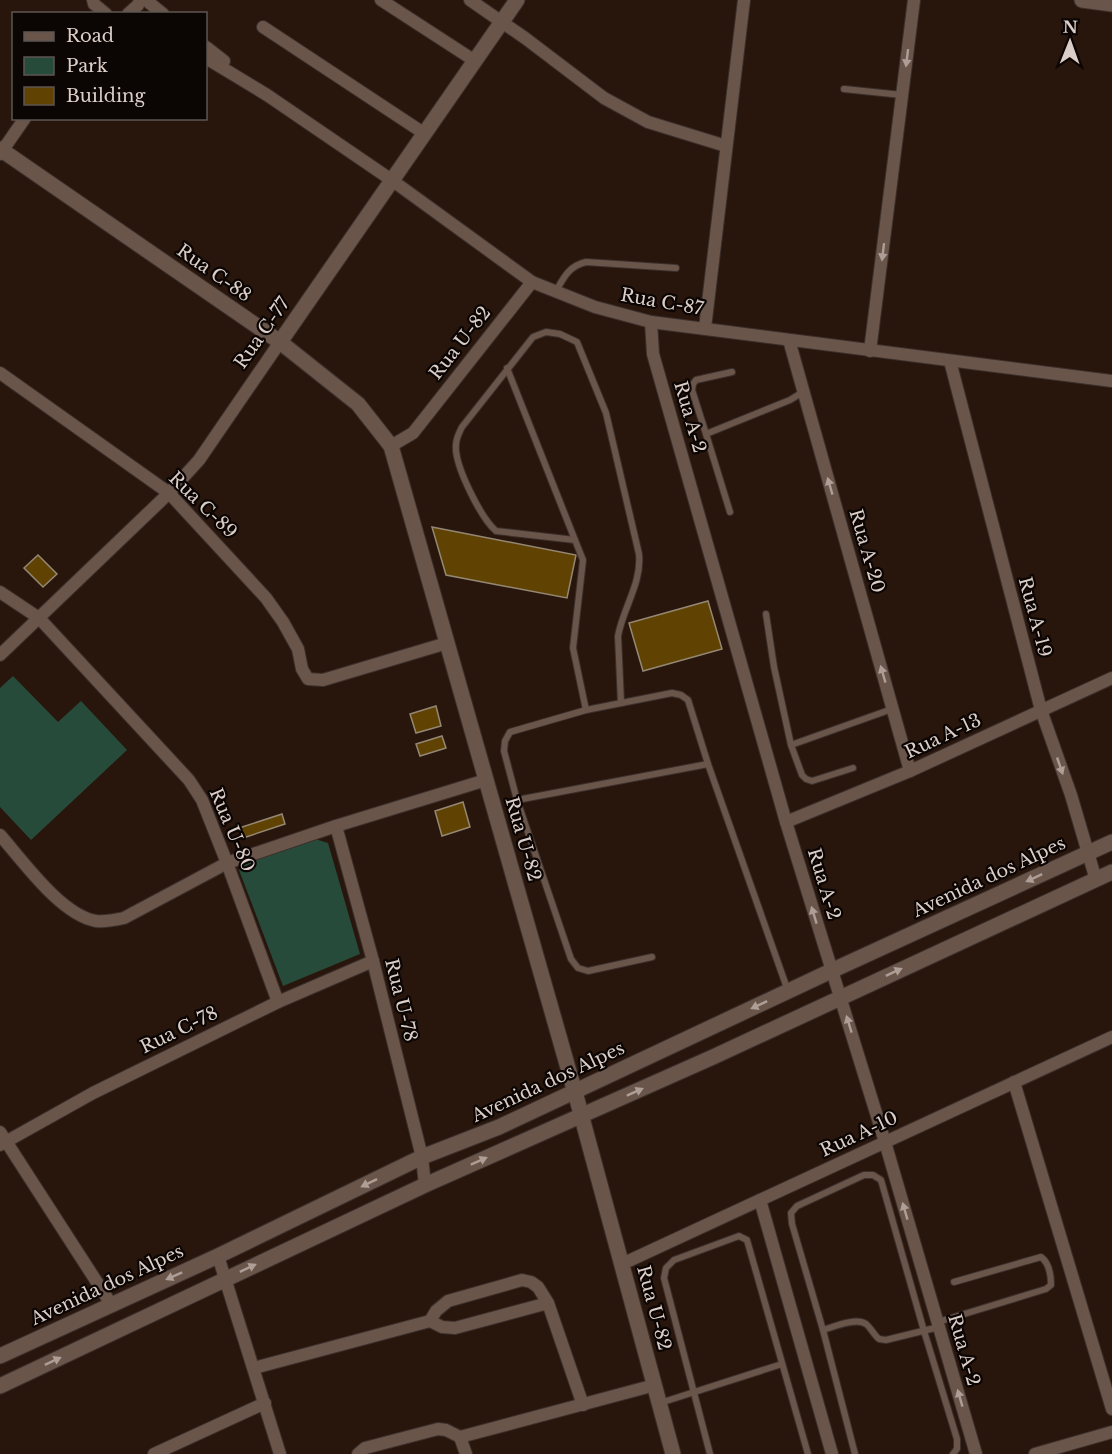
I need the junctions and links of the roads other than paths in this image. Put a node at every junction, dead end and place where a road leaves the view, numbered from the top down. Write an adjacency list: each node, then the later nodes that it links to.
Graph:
1 (146, 0): 9 (street)
2 (381, 0): 14 (street)
3 (470, 0): 10 (street)
4 (517, 0): 10 (main road, Rua C-77)
5 (744, 0): 20 (street)
6 (914, 0): 17 (street, one-way to 17)
7 (1082, 0): 8 (main road)
8 (1112, 4)
9 (161, 12)
10 (502, 22): 14 (main road, Rua C-77); 20 (street)
11 (263, 27): 19 (street)
12 (207, 48): 16 (street, Rua C-87)
13 (207, 59): 16 (street, Rua C-87)
14 (475, 61): 19 (main road, Rua C-77)
15 (844, 89): 17 (lane)
16 (267, 95): 22 (street, Rua C-87)
17 (902, 95): 30 (street, one-way to 30)
18 (24, 120): 21 (street)
19 (425, 134): 22 (main road, Rua C-77)
20 (726, 146): 27 (street)
21 (1, 151): 29 (main road, Rua C-88)
22 (393, 181): 24 (street, Rua C-87); 29 (main road, Rua C-77)
23 (676, 268): 25 (lane)
24 (532, 282): 25 (street, Rua C-87); 38 (street, Rua U-82)
25 (556, 292): 26 (street, Rua C-87)
26 (651, 322): 27 (street, Rua C-87); 58 (street, Rua A-2)
27 (705, 328): 28 (street, Rua C-87)
28 (789, 340): 30 (street, Rua C-87); 36 (street, Rua A-20)
29 (280, 342): 38 (main road, Rua C-88); 39 (street, Rua C-77)
30 (870, 351): 31 (street, Rua C-87)
31 (950, 362): 35 (street, Rua C-87); 51 (street, Rua A-19)
32 (507, 368): 41 (lane); 41 (lane); 48 (lane)
33 (732, 372): 37 (lane)
34 (0, 373): 39 (street, Rua C-89)
35 (1112, 381)
36 (804, 392): 37 (lane); 49 (street, Rua A-20, one-way to 36)
37 (706, 434): 40 (lane)
38 (391, 446): 45 (main road, Rua U-82)
39 (170, 493): 44 (street, Rua C-77); 45 (street, Rua C-89)
40 (730, 512)
41 (575, 540): 50 (lane)
42 (0, 592): 44 (street, Rua U-80)
43 (766, 614): 52 (lane)
44 (39, 618): 46 (street, Rua C-77); 63 (street, Rua U-80)
45 (447, 643): 56 (main road, Rua U-82)
46 (0, 656)
47 (1112, 678): 51 (street, Rua A-13)
48 (621, 703): 50 (lane); 53 (lane)
49 (893, 709): 52 (lane); 55 (street, Rua A-20)
50 (586, 710): 57 (lane)
51 (1041, 710): 55 (street, Rua A-13); 62 (street, Rua A-19, one-way to 62)
52 (791, 745): 54 (lane)
53 (708, 764): 57 (lane); 69 (lane)
54 (853, 768)
55 (910, 771): 58 (street, Rua A-13)
56 (486, 780): 59 (street); 74 (main road, Rua U-82)
57 (517, 800): 66 (lane)
58 (786, 822): 68 (street, Rua A-2, one-way to 58)
59 (336, 826): 63 (street); 67 (street, Rua U-78)
60 (0, 835): 63 (street)
61 (1112, 842): 62 (main road, Avenida dos Alpes)
62 (1087, 853): 65 (street, Rua A-19); 68 (main road, Avenida dos Alpes, one-way to 68)
63 (227, 863): 71 (street, Rua U-80)
64 (1112, 872): 65 (main road)
65 (1096, 879): 70 (main road, one-way to 65)
66 (652, 957)
67 (373, 962): 71 (street, Rua C-78); 78 (street, Rua U-78)
68 (831, 971): 69 (main road, Avenida dos Alpes); 70 (street, Rua A-2)
69 (788, 991): 74 (main road, Avenida dos Alpes, one-way to 74)
70 (841, 997): 75 (main road, one-way to 70); 77 (street, Rua A-2, one-way to 70)
71 (278, 1002): 76 (street, Rua C-78)
72 (1112, 1037): 73 (street, Rua A-10)
73 (1014, 1082): 77 (street, Rua A-10); 100 (street)
74 (574, 1092): 75 (main road, Rua U-82); 78 (main road, Avenida dos Alpes)
75 (581, 1116): 79 (main road, one-way to 75); 82 (main road, Rua U-82)
76 (2, 1140): 86 (street)
77 (885, 1143): 80 (street, Rua A-10); 88 (street, Rua A-2, one-way to 77)
78 (422, 1158): 79 (street, Rua U-78); 81 (main road, Avenida dos Alpes, one-way to 81)
79 (425, 1185): 83 (main road, one-way to 79)
80 (760, 1200): 82 (street, Rua A-10); 111 (street)
81 (218, 1256): 83 (street); 86 (main road, Avenida dos Alpes, one-way to 86)
82 (622, 1264): 94 (main road, Rua U-82)
83 (226, 1279): 93 (street); 95 (main road, one-way to 83)
84 (954, 1282): 88 (lane)
85 (548, 1303): 87 (street); 87 (street); 99 (street)
86 (111, 1304): 91 (main road, Avenida dos Alpes)
87 (430, 1321): 93 (street)
88 (938, 1325): 90 (lane); 114 (street, Rua A-2, one-way to 88)
89 (822, 1330): 90 (lane); 90 (lane); 112 (lane)
90 (924, 1331): 113 (lane)
91 (0, 1356)
92 (782, 1364): 96 (lane); 96 (lane); 110 (lane)
93 (254, 1368): 97 (street)
94 (655, 1385): 98 (main road, Rua U-82); 99 (street)
95 (0, 1386)
96 (693, 1393): 98 (lane); 109 (lane)
97 (265, 1403): 104 (street); 105 (street)
98 (659, 1403): 108 (main road, Rua U-82)
99 (583, 1405): 102 (street)
100 (1112, 1409)
101 (1112, 1431): 103 (street)
102 (460, 1437): 106 (street); 107 (street)
103 (1064, 1450): 115 (street)
104 (154, 1454)
105 (280, 1454)
106 (358, 1454)
107 (465, 1454)
108 (673, 1454)
109 (710, 1454)
110 (808, 1454)
111 (832, 1454)
112 (855, 1454)
113 (953, 1454)
114 (976, 1454)
115 (1035, 1454)

